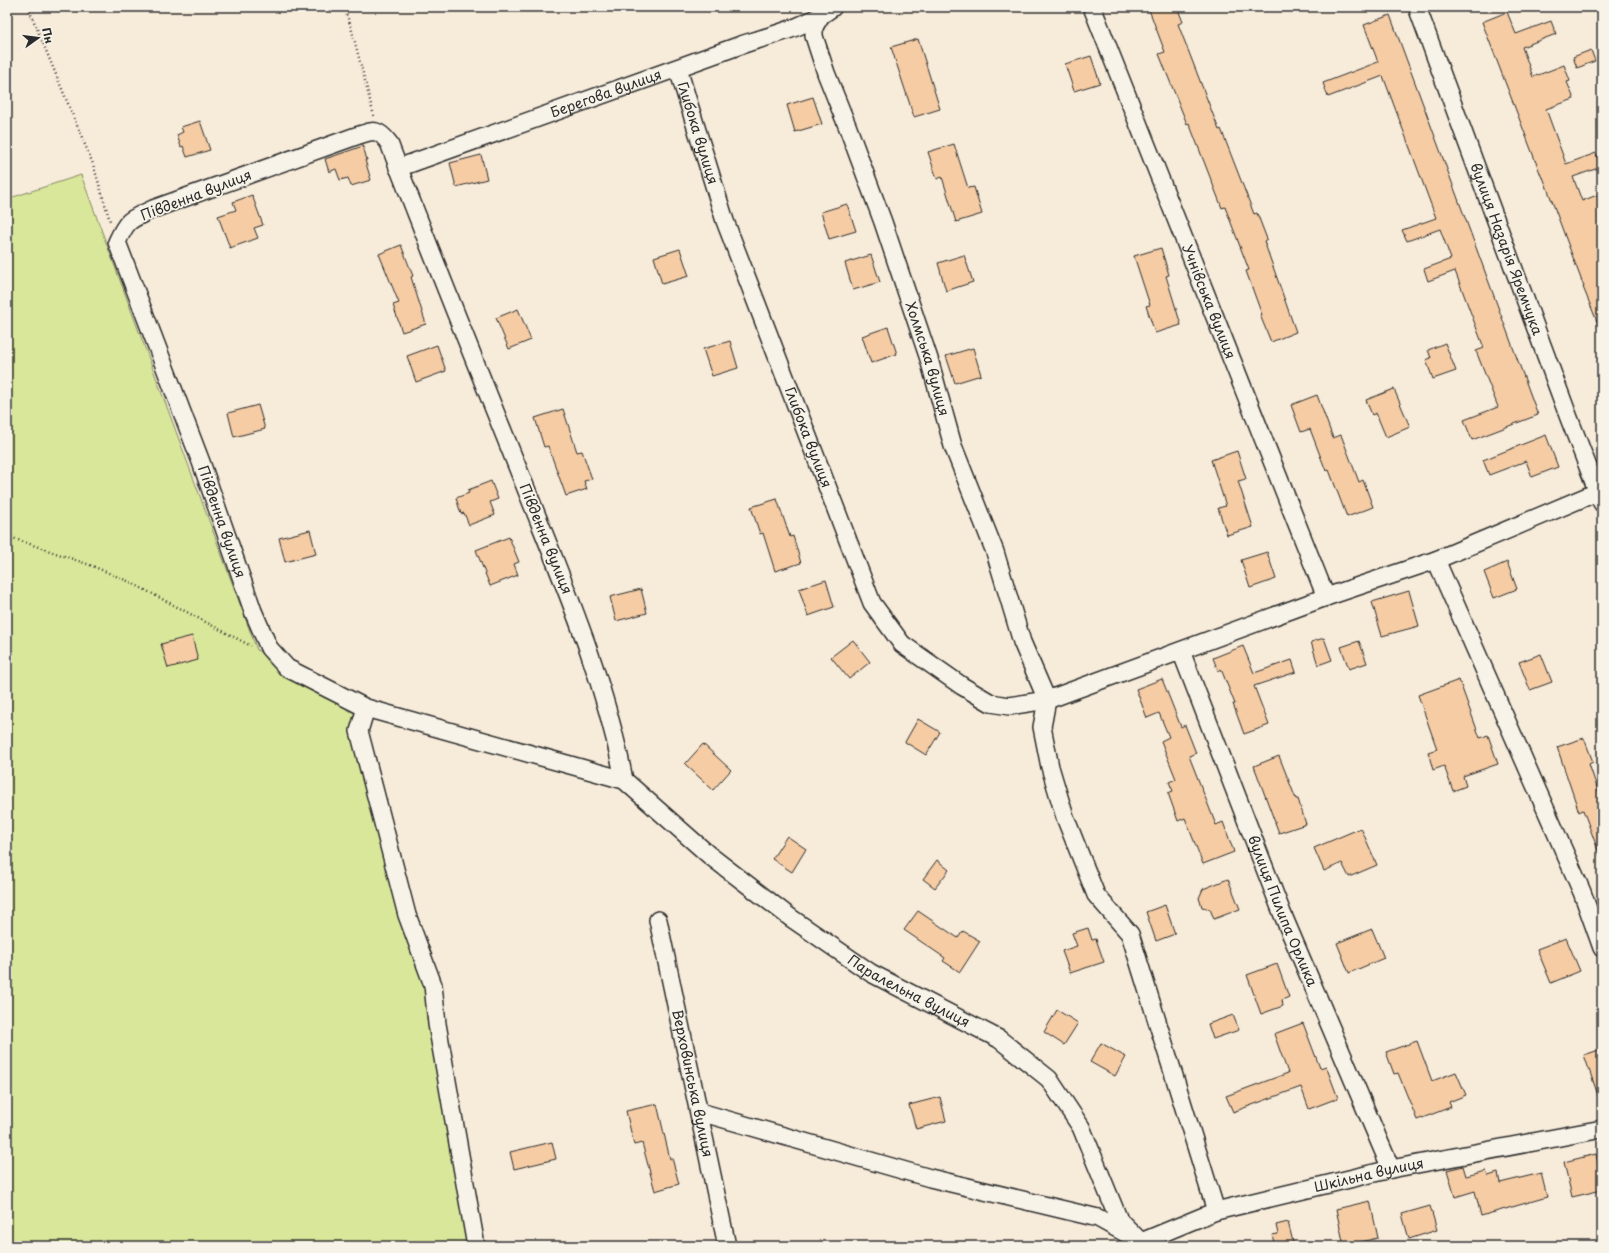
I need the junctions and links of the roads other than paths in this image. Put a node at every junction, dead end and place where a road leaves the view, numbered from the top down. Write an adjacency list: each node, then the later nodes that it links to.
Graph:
1 (1092, 7): 8 (street, Учнівська вулиця)
2 (1417, 7): 6 (street, вулиця Назарія Яремчука)
3 (826, 12): 4 (street, Берегова вулиця); 10 (street, Холмська вулиця)
4 (678, 69): 5 (street, Берегова вулиця); 10 (street, Глибока вулиця)
5 (398, 168): 11 (street, Південна вулиця); 12 (street, Південна вулиця)
6 (1600, 495): 7 (street, Глибока вулиця)
7 (1436, 560): 8 (street, Глибока вулиця); 14 (street)
8 (1326, 597): 9 (street, Глибока вулиця)
9 (1181, 651): 10 (street, Глибока вулиця); 17 (street, вулиця Пилипа Орлика)
10 (1047, 700): 18 (street)
11 (366, 708): 12 (street, Південна вулиця); 20 (street)
12 (624, 780): 19 (street, Паралельна вулиця)
13 (658, 920): 15 (street, Верховинська вулиця)
14 (1602, 948)
15 (700, 1112): 19 (street); 21 (street, Верховинська вулиця)
16 (1602, 1129): 17 (street, Шкільна вулиця)
17 (1391, 1169): 18 (street, Шкільна вулиця)
18 (1216, 1211): 19 (street, Шкільна вулиця)
19 (1139, 1244)
20 (476, 1246)
21 (727, 1246)

